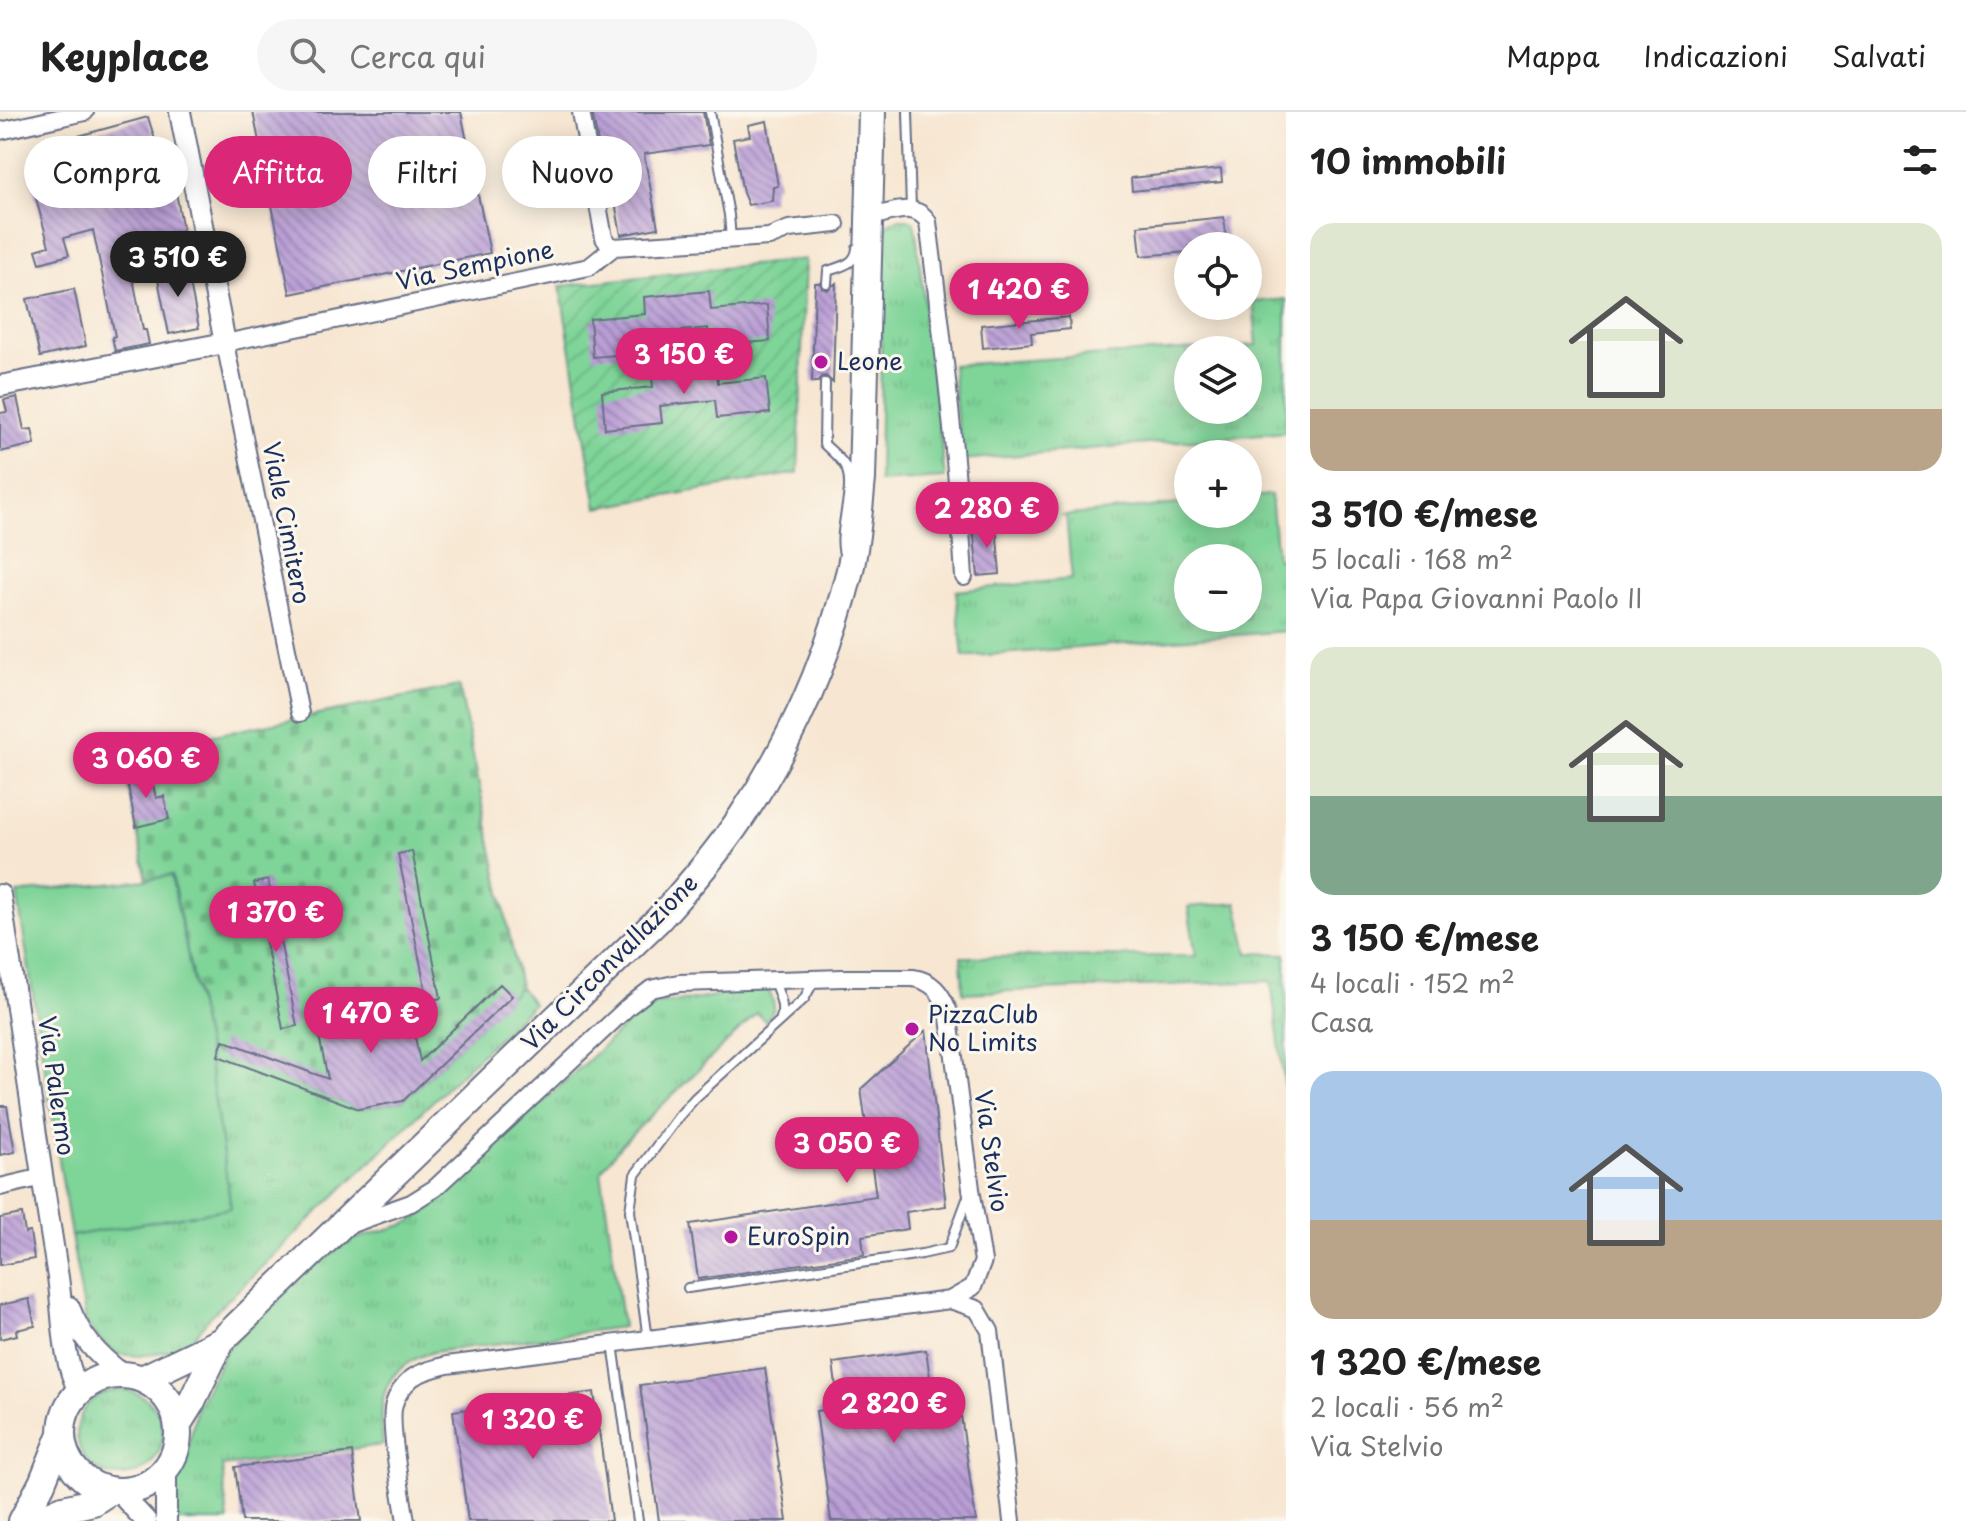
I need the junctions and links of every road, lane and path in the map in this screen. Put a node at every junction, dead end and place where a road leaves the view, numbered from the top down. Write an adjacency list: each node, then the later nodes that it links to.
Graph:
1 (180, 112): 14 (street)
2 (581, 112): 12 (street)
3 (710, 112): 11 (lane)
4 (908, 112): 8 (lane)
5 (77, 113): 7 (street)
6 (867, 119): 10 (main road, Via Circonvallazione)
7 (0, 131)
8 (911, 209): 10 (street); 18 (street)
9 (836, 224): 11 (street, Via Sempione)
10 (863, 229): 13 (lane); 17 (main road, Via Circonvallazione)
11 (731, 239): 12 (street, Via Sempione)
12 (614, 247): 14 (street, Via Sempione)
13 (827, 283)
14 (225, 343): 16 (street); 19 (street, Viale Cimitero)
15 (825, 383): 17 (lane)
16 (0, 386)
17 (850, 568): 28 (main road, Via Circonvallazione)
18 (964, 577)
19 (300, 713)
20 (0, 895): 22 (street, Via Palermo)
21 (815, 979): 23 (street, Via Stelvio); 24 (lane); 27 (street, Via Stelvio)
22 (7, 980): 25 (street, Via Palermo)
23 (774, 981): 24 (lane); 28 (street, Via Stelvio)
24 (781, 1020): 32 (lane)
25 (43, 1177): 26 (street); 29 (street, Via Palermo)
26 (0, 1187)
27 (971, 1189): 30 (lane); 31 (street, Via Stelvio)
28 (340, 1228): 33 (main road, Via Circonvallazione)
29 (60, 1285): 35 (street, Via Palermo); 36 (street, Via Palermo)
30 (688, 1288)
31 (950, 1300): 32 (street); 47 (street)
32 (648, 1339): 34 (street)
33 (221, 1341): 35 (main road, Via Circonvallazione); 37 (main road, Via Circonvallazione)
34 (613, 1343): 45 (street); 46 (lane)
35 (132, 1377): 36 (main road); 37 (main road)
36 (79, 1391): 38 (main road)
37 (178, 1424): 39 (main road)
38 (61, 1436): 40 (main road); 41 (main road)
39 (166, 1469): 40 (main road); 44 (street)
40 (114, 1492): 42 (main road); 43 (street)
41 (22, 1521)
42 (36, 1521)
43 (146, 1521)
44 (166, 1521)
45 (406, 1521)
46 (638, 1521)
47 (1012, 1521)

